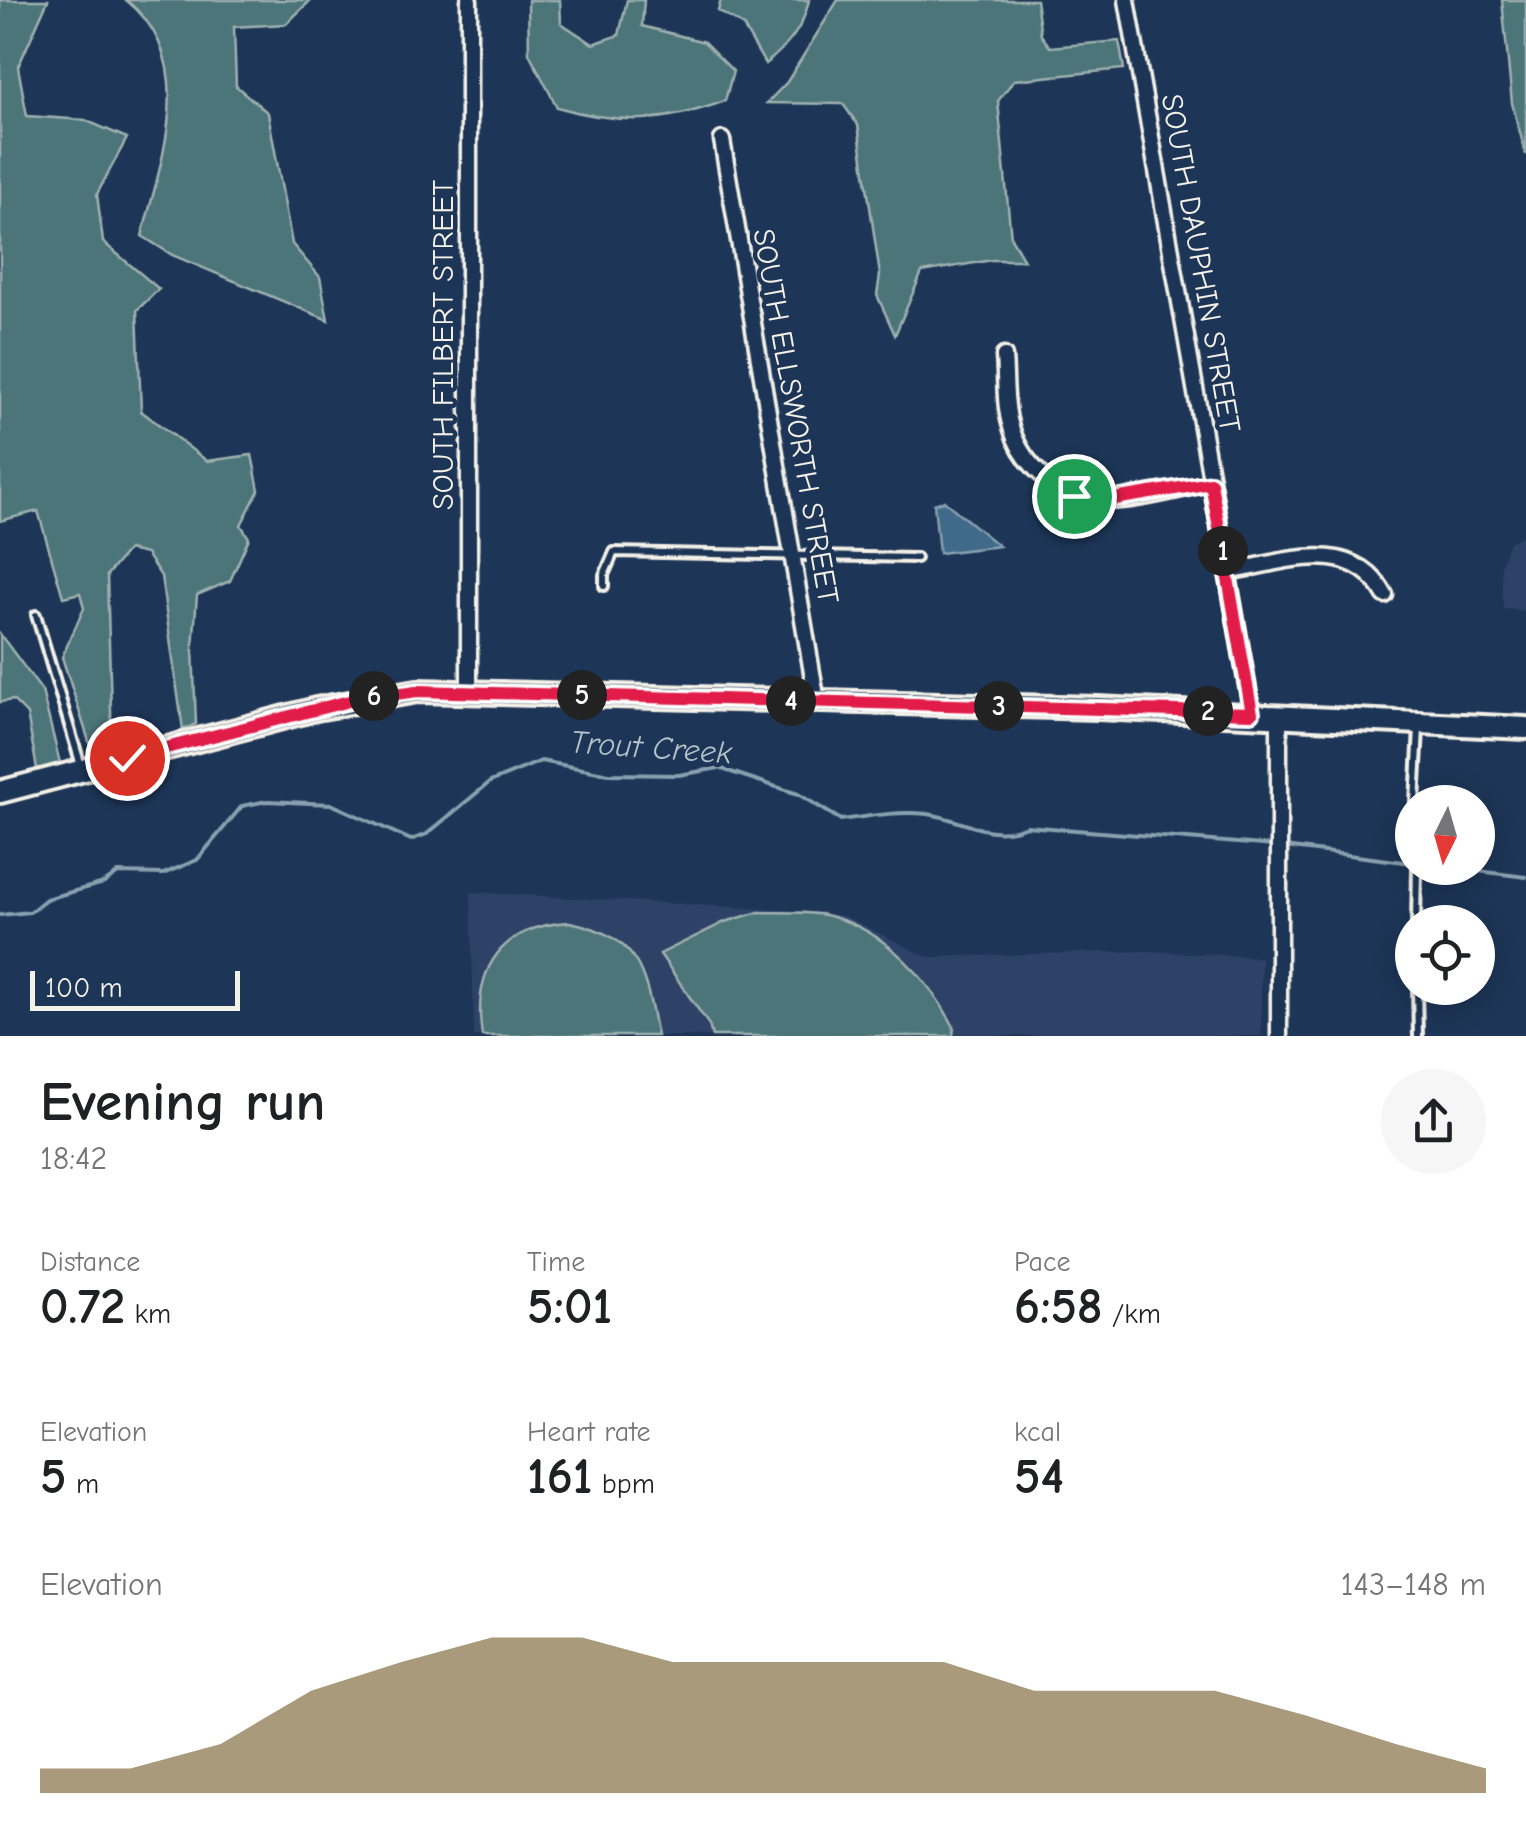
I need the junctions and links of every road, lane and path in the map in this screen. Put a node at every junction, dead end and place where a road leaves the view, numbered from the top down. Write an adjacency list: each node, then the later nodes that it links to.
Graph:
1 (469, 0): 12 (street, SOUTH FILBERT STREET)
2 (1127, 0): 5 (street, SOUTH DAUPHIN STREET)
3 (722, 140): 6 (street, SOUTH ELLSWORTH STREET)
4 (1004, 356): 5 (street)
5 (1211, 483): 8 (street, SOUTH DAUPHIN STREET)
6 (792, 553): 7 (lane); 9 (lane); 13 (street, SOUTH ELLSWORTH STREET)
7 (916, 558)
8 (1227, 572): 10 (street); 14 (street, SOUTH DAUPHIN STREET)
9 (604, 586)
10 (1385, 595)
11 (36, 614): 18 (lane)
12 (469, 690): 13 (main road); 18 (main road)
13 (817, 702): 14 (main road)
14 (1252, 713): 15 (main road)
15 (1279, 714): 16 (main road); 22 (street)
16 (1420, 722): 17 (main road); 19 (lane)
17 (1526, 728)
18 (82, 770): 20 (main road)
19 (1416, 785)
20 (0, 792)
21 (1417, 1005): 23 (lane)
22 (1279, 1036)
23 (1418, 1036)

